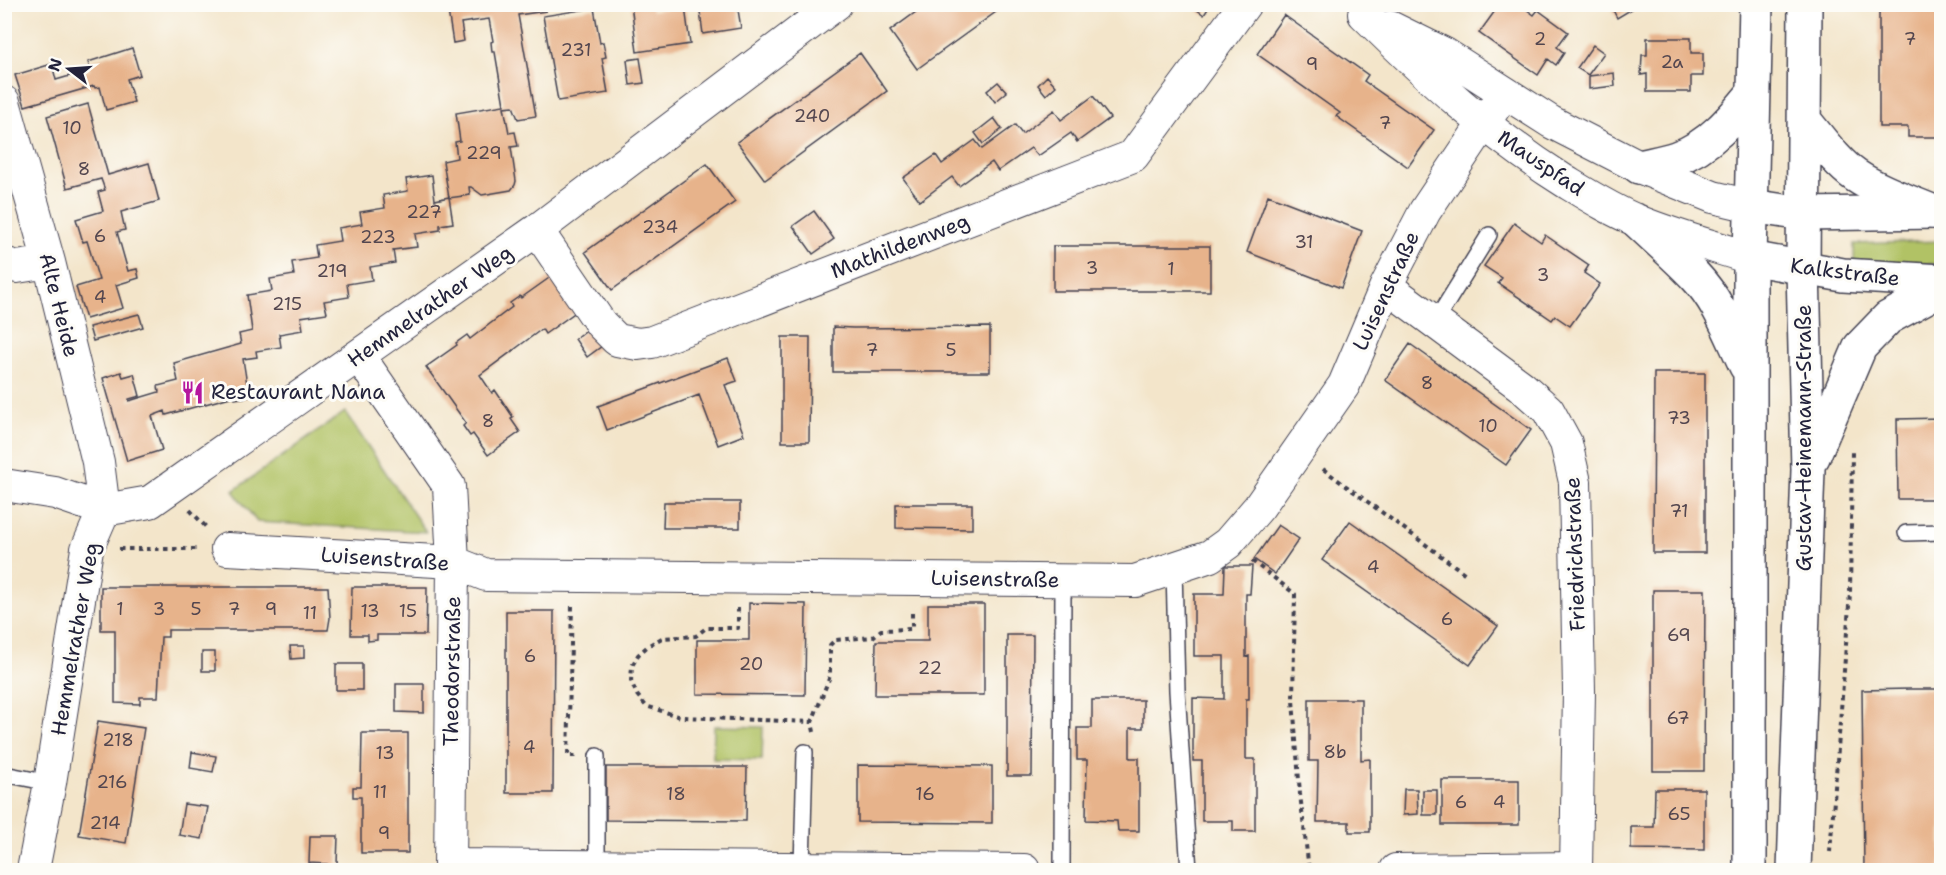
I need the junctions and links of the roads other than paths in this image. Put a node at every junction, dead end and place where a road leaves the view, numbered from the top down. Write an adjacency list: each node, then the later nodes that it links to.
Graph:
1 (836, 4): 16 (street, Hemmelrather Weg)
2 (1245, 4): 16 (street, Mathildenweg)
3 (1756, 4): 6 (main road)
4 (1805, 4): 9 (main road, Gustav-Heinemann-Straße)
5 (1357, 9): 7 (street, Mauspfad); 10 (street, Mauspfad)
6 (1754, 92): 11 (main road); 12 (main road)
7 (1504, 93): 10 (street, Luisenstraße); 11 (street, Mauspfad)
8 (4, 102): 19 (street, Alte Heide)
9 (1805, 121): 13 (main road); 14 (main road, Gustav-Heinemann-Straße)
10 (1484, 124): 15 (street, Mauspfad); 23 (street, Luisenstraße)
11 (1639, 167): 12 (street, Mauspfad)
12 (1751, 206): 14 (main road); 18 (main road)
13 (1937, 212): 14 (main road)
14 (1804, 214): 21 (main road, Gustav-Heinemann-Straße)
15 (1637, 221): 18 (street, Mauspfad); 27 (main road)
16 (537, 230): 26 (street, Hemmelrather Weg)
17 (1489, 235): 25 (lane)
18 (1750, 258): 21 (main road, Kalkstraße); 27 (main road)
19 (49, 262): 20 (street); 30 (street, Alte Heide)
20 (4, 263)
21 (1803, 269): 22 (main road, Kalkstraße); 28 (main road, Gustav-Heinemann-Straße)
22 (1941, 281)
23 (1386, 286): 25 (street, Friedrichstraße); 35 (street, Luisenstraße)
24 (1941, 288): 28 (main road)
25 (1435, 322): 44 (street, Friedrichstraße)
26 (359, 356): 30 (street, Hemmelrather Weg); 34 (street, Theodorstraße)
27 (1750, 375): 50 (main road)
28 (1808, 470): 51 (main road, Gustav-Heinemann-Straße)
29 (4, 485): 30 (street)
30 (104, 510): 40 (street, Hemmelrather Weg)
31 (1941, 532): 32 (lane)
32 (1906, 533)
33 (227, 549): 34 (street, Luisenstraße)
34 (453, 562): 36 (street, Luisenstraße); 42 (street, Theodorstraße)
35 (1174, 568): 36 (street, Luisenstraße); 48 (lane)
36 (1064, 580): 47 (lane)
37 (805, 752): 43 (lane)
38 (597, 756): 41 (lane)
39 (4, 774): 40 (lane)
40 (50, 783): 45 (street, Hemmelrather Weg)
41 (597, 866): 42 (street); 43 (street)
42 (450, 868)
43 (802, 868): 46 (street)
44 (1576, 869): 49 (street)
45 (33, 870)
46 (1024, 870)
47 (1062, 870)
48 (1189, 870)
49 (1396, 870)
50 (1750, 870)
51 (1794, 870)

